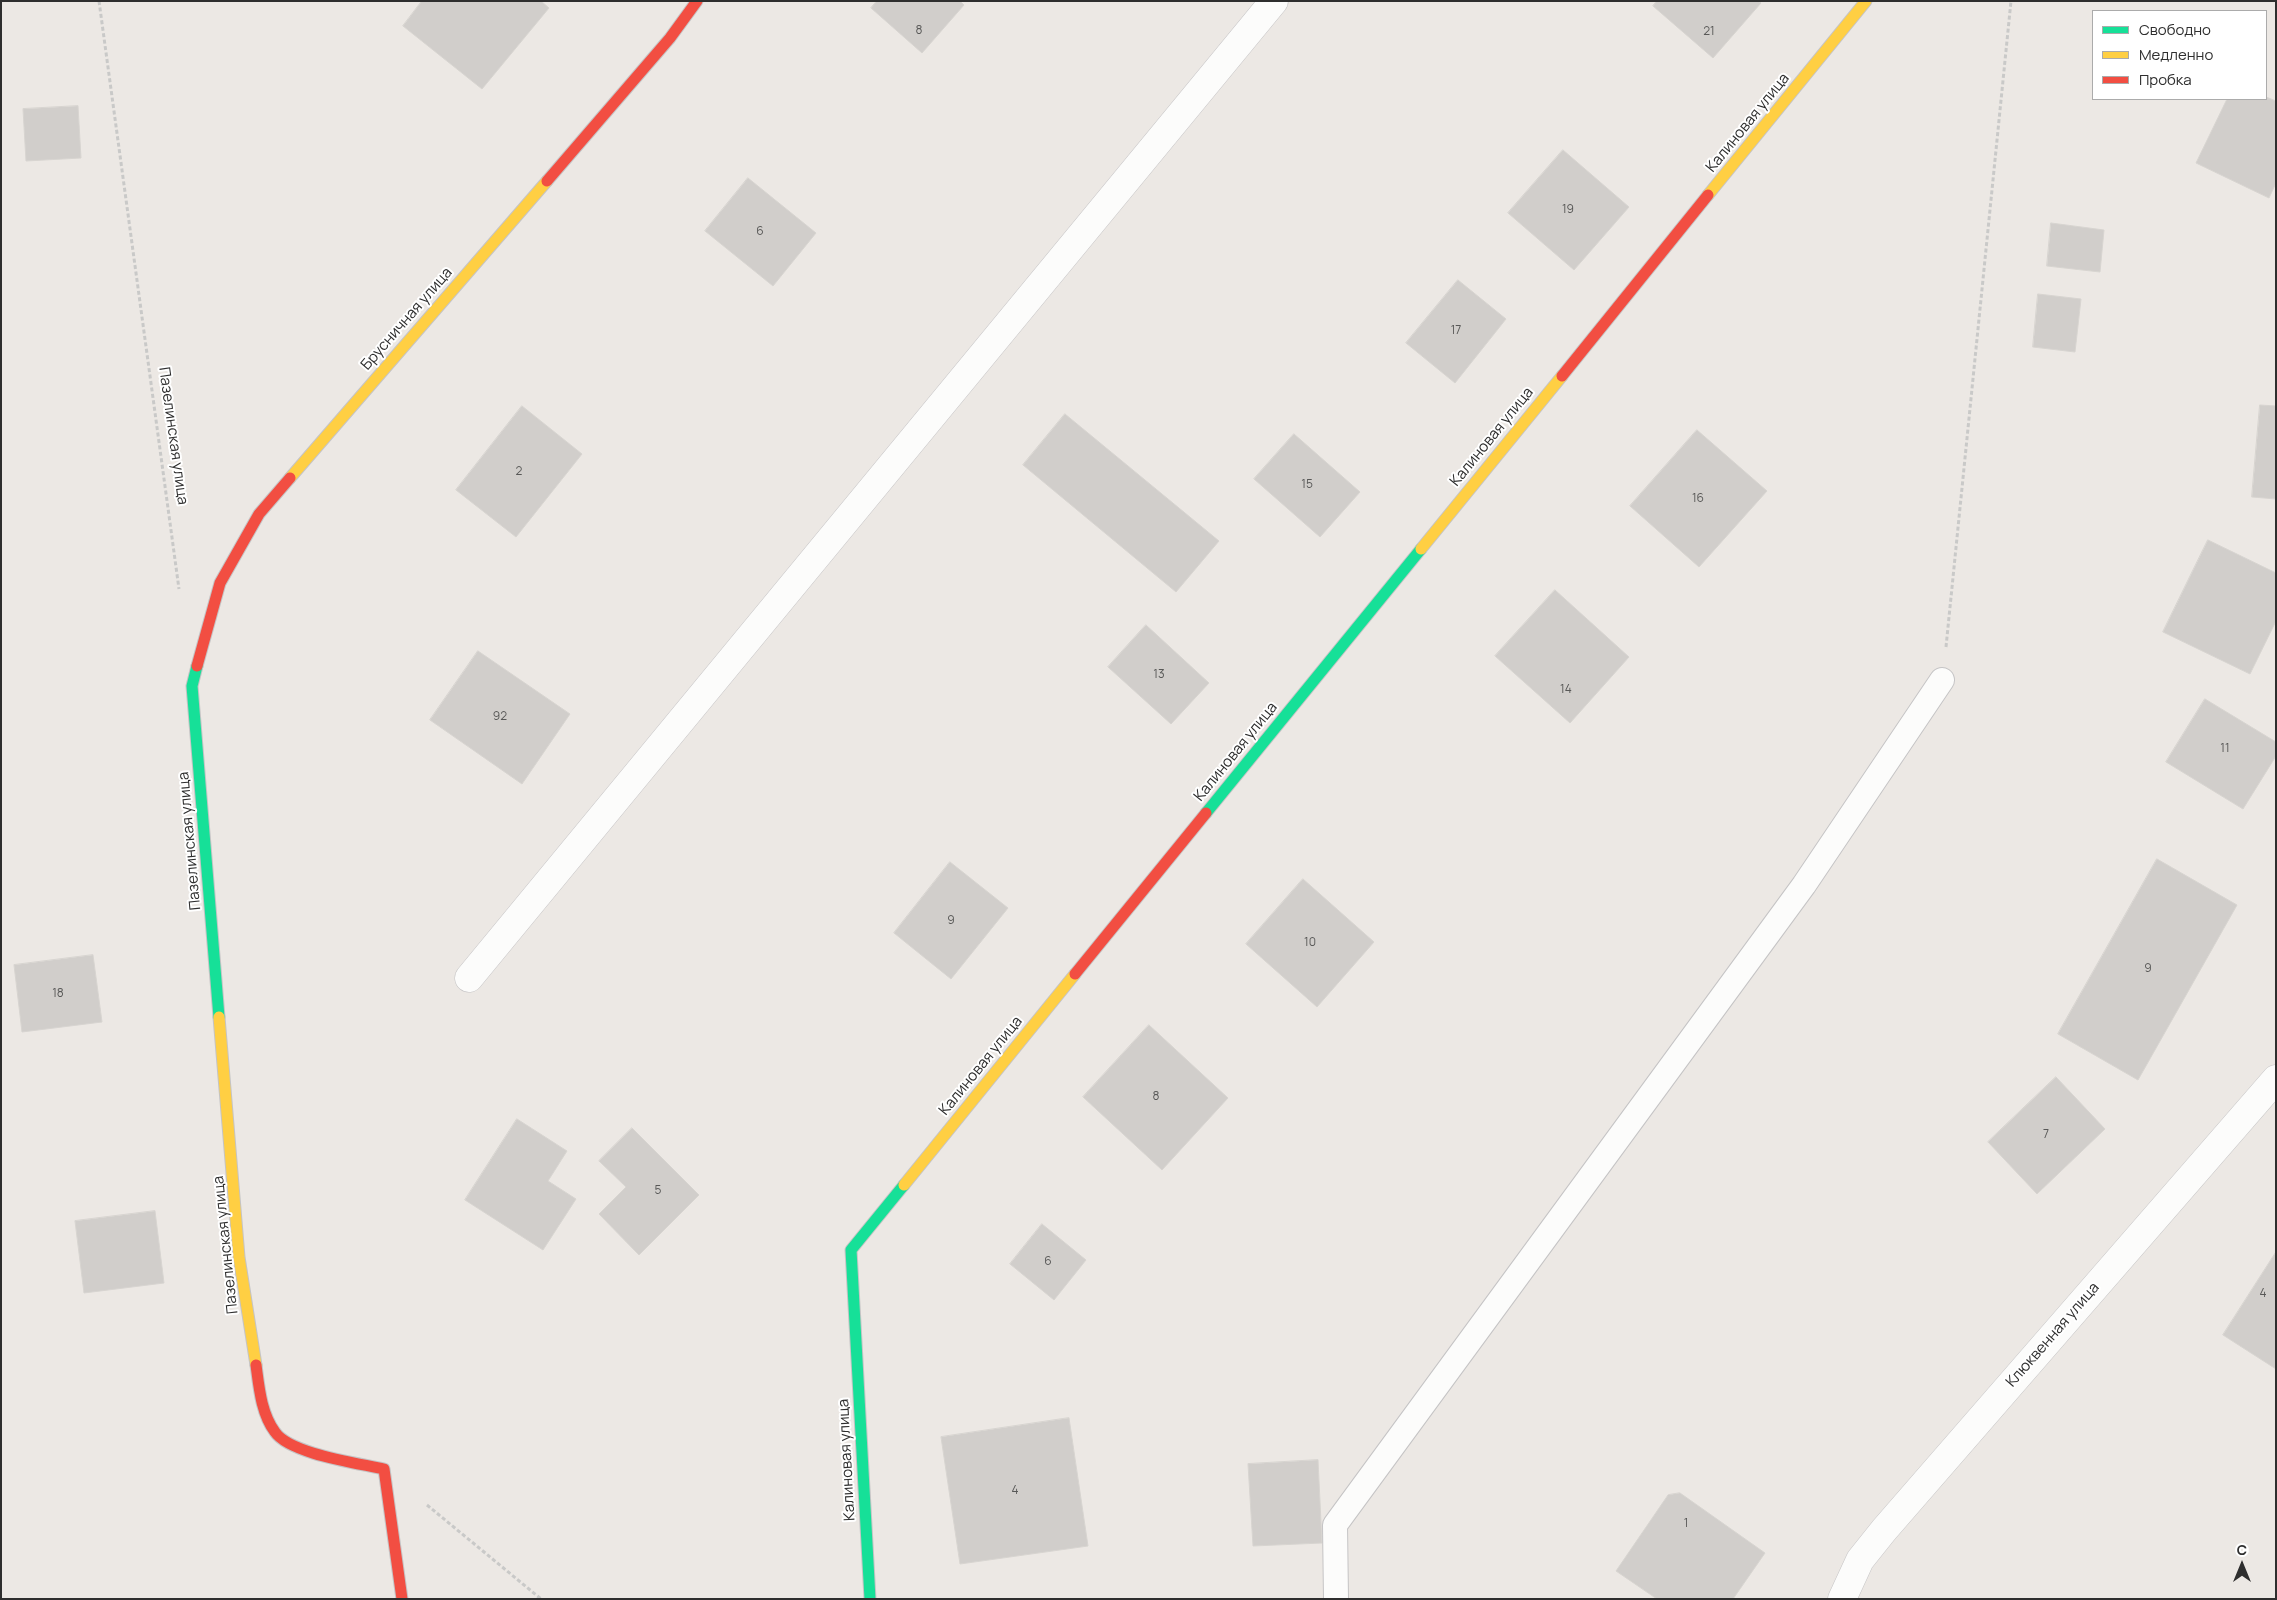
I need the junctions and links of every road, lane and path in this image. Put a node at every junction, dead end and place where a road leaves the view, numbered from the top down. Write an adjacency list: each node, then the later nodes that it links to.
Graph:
1 (99, 1): 6 (path, Пазелинская улица)
2 (697, 1): 8 (street, Брусничная улица)
3 (1274, 1): 9 (street)
4 (1866, 1): 14 (street, Калиновая улица)
5 (2011, 1): 7 (path)
6 (180, 598)
7 (1942, 680): 15 (lane)
8 (192, 686): 11 (street, Пазелинская улица)
9 (469, 978)
10 (2276, 1078): 16 (street, Клюквенная улица)
11 (384, 1469): 12 (street); 13 (path)
12 (402, 1599)
13 (541, 1599)
14 (870, 1599)
15 (1336, 1599)
16 (1842, 1599)

